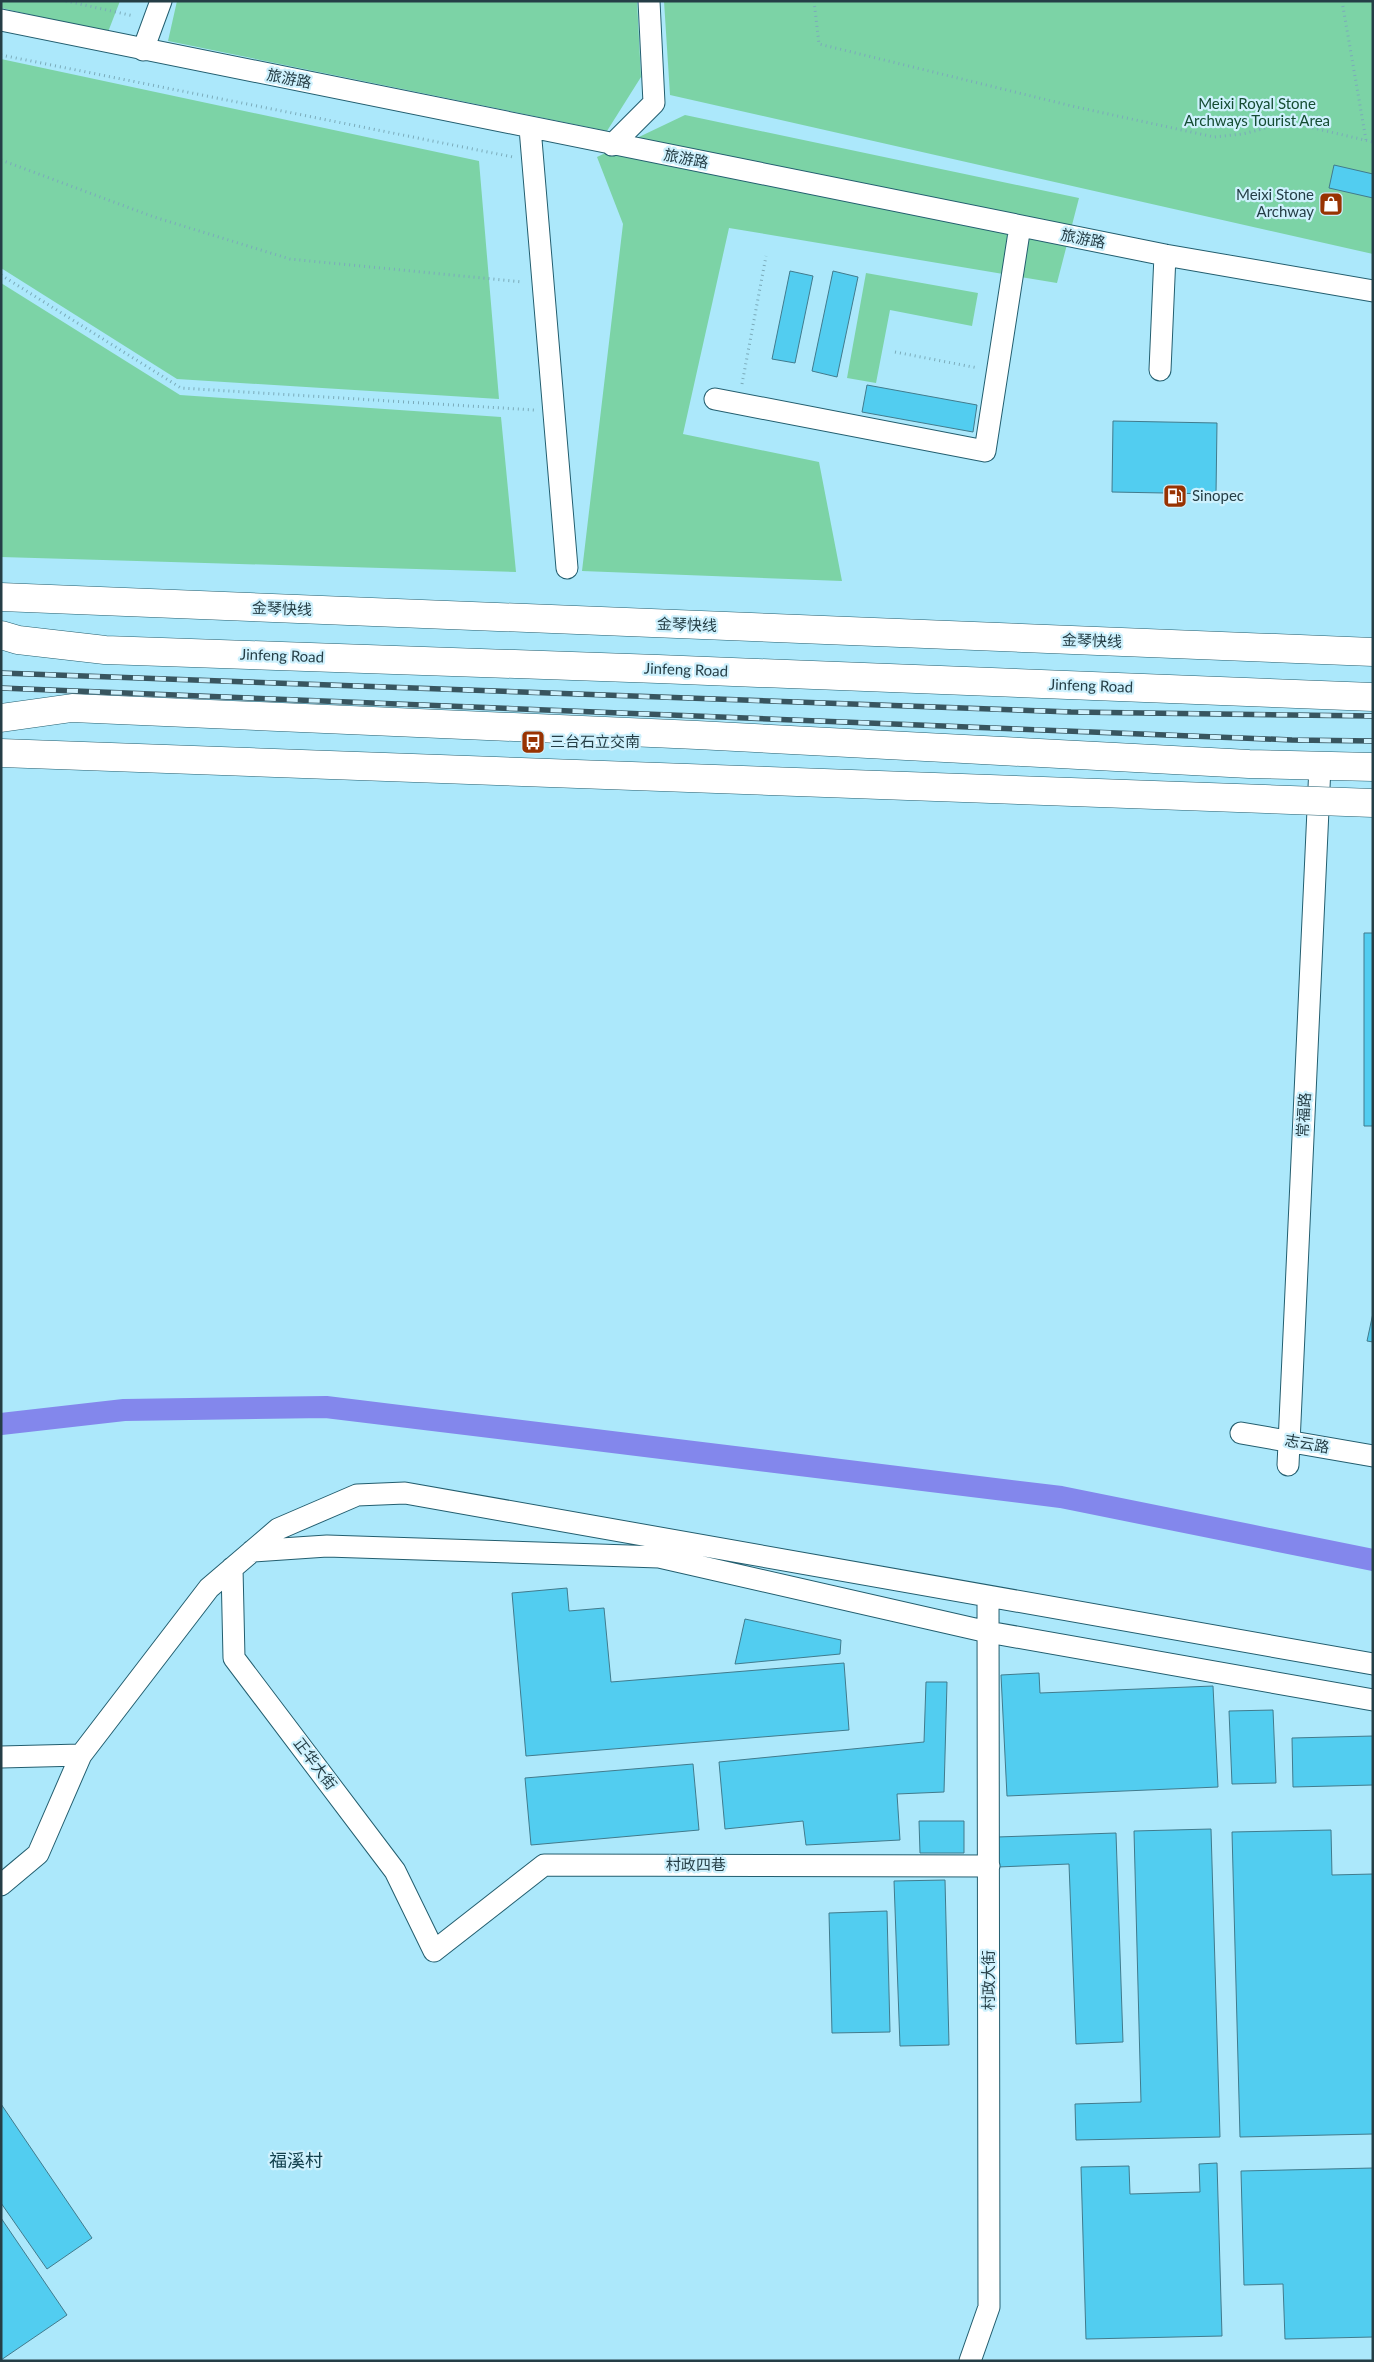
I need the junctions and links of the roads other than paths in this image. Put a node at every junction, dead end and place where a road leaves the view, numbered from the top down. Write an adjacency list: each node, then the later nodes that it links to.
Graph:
1 (649, 1): 6 (street)
2 (158, 11): 4 (street)
3 (1, 20): 4 (street, 旅游路)
4 (142, 50): 5 (street, 旅游路)
5 (530, 128): 6 (street, 旅游路); 12 (street)
6 (612, 144): 7 (street, 旅游路)
7 (1020, 226): 8 (street, 旅游路); 11 (street)
8 (1165, 255): 9 (street, 旅游路); 10 (street)
9 (1373, 291)
10 (1160, 370)
11 (715, 399)
12 (567, 568)
13 (1, 598): 15 (main road, 金琴快线)
14 (1, 635): 16 (main road, Jinfeng Road)
15 (1373, 652)
16 (1373, 697)
17 (1, 706): 18 (main road)
18 (72, 708): 19 (main road); 21 (main road)
19 (1, 718)
20 (1, 753): 23 (main road, bridge)
21 (1320, 766): 22 (main road); 25 (street, 常福路)
22 (1373, 767)
23 (1373, 803)
24 (1241, 1433): 25 (street, 志云路)
25 (1290, 1441): 26 (street, 志云路); 27 (street, 常福路)
26 (1373, 1456)
27 (1288, 1465)
28 (252, 1551): 29 (street); 30 (street); 31 (street)
29 (232, 1568): 34 (street); 38 (street, 正华大街)
30 (988, 1596): 31 (street, 村政大街); 32 (street)
31 (988, 1632): 33 (street); 36 (street, 村政大街)
32 (1373, 1664)
33 (1373, 1700)
34 (81, 1755): 35 (street); 37 (street)
35 (1, 1757)
36 (988, 1866): 38 (street, 村政四巷); 39 (street, 村政大街)
37 (1, 1885)
38 (434, 1952)
39 (970, 2361)

